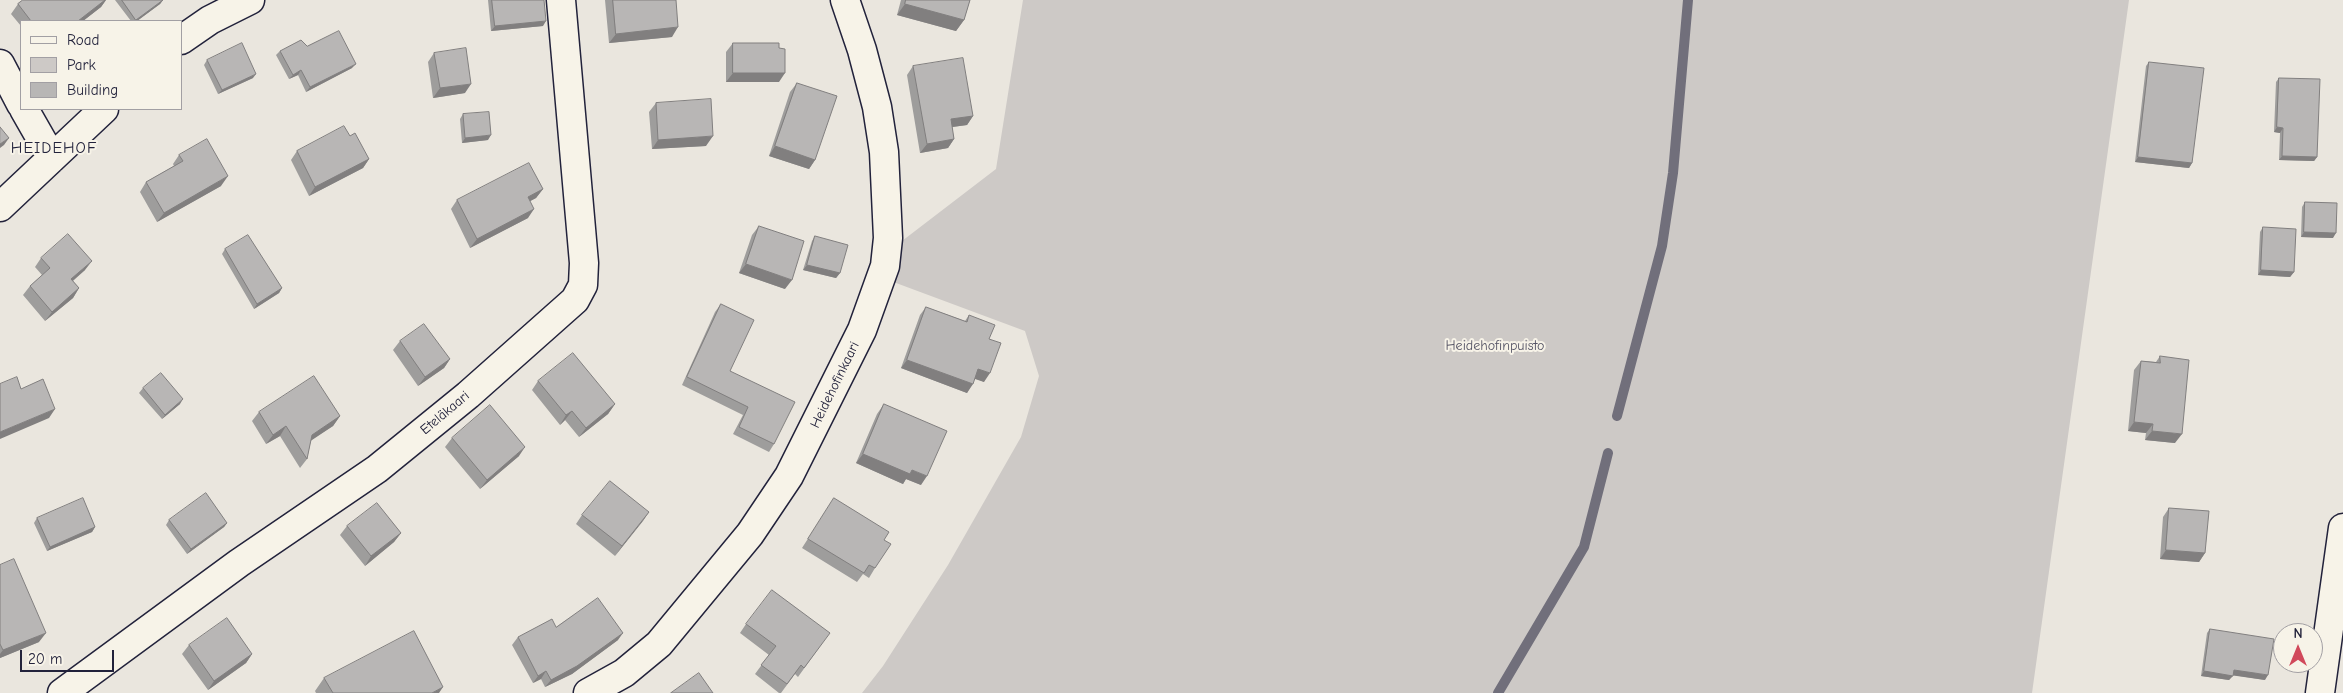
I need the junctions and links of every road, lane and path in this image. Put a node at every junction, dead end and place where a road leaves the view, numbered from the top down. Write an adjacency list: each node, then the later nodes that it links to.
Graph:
1 (250, 0): 4 (street)
2 (561, 0): 12 (street, Eteläkaari)
3 (845, 0): 13 (street, Heidehofinkaari)
4 (182, 39)
5 (0, 64): 6 (street)
6 (20, 102)
7 (25, 110): 9 (street)
8 (103, 110): 9 (street)
9 (52, 158): 10 (street)
10 (0, 207)
11 (2342, 539): 14 (street)
12 (62, 693)
13 (588, 693)
14 (2320, 693)

